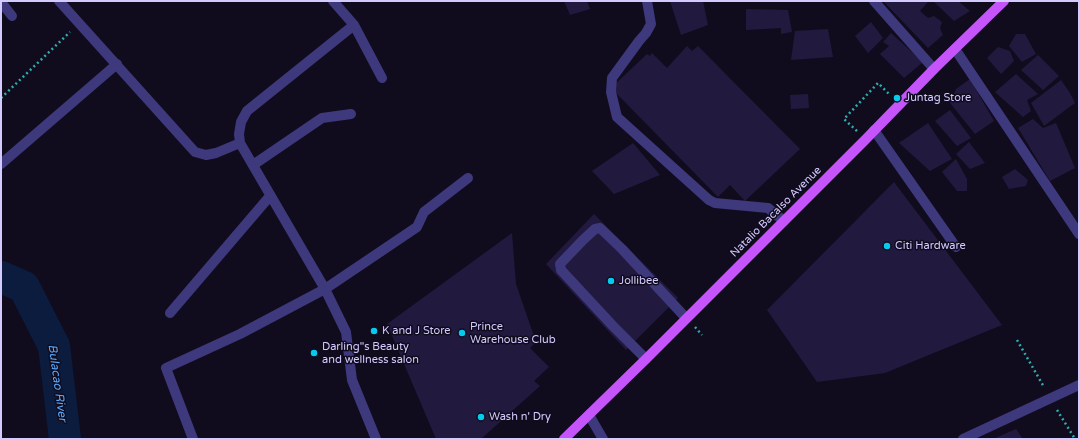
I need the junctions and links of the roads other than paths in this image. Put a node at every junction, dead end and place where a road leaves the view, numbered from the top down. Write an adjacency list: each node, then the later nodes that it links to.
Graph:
1 (59, 1): 10 (street)
2 (333, 1): 8 (street)
3 (646, 1): 20 (street)
4 (874, 1): 11 (street)
5 (1004, 1): 9 (main road, Natalio Bacalso Avenue)
6 (1, 2): 7 (street)
7 (12, 16)
8 (354, 25): 12 (street); 15 (street)
9 (955, 49): 11 (main road, Natalio Bacalso Avenue); 21 (street)
10 (116, 64): 15 (street); 16 (street)
11 (934, 69): 14 (main road, Natalio Bacalso Avenue)
12 (382, 78)
13 (351, 114): 17 (street)
14 (874, 130): 20 (main road, Natalio Bacalso Avenue); 22 (street)
15 (240, 143): 17 (street)
16 (1, 164)
17 (253, 165): 19 (street)
18 (468, 178): 23 (street)
19 (270, 196): 23 (street); 24 (street)
20 (784, 221): 25 (main road, Natalio Bacalso Avenue)
21 (1079, 234)
22 (956, 247)
23 (325, 289): 29 (street); 30 (street)
24 (170, 313)
25 (686, 318): 26 (main road, Natalio Bacalso Avenue); 26 (street)
26 (646, 358): 28 (main road, Natalio Bacalso Avenue)
27 (1079, 385): 33 (street)
28 (589, 415): 31 (main road, Natalio Bacalso Avenue); 32 (street)
29 (193, 439)
30 (376, 439)
31 (564, 439)
32 (603, 439)
33 (963, 439)

